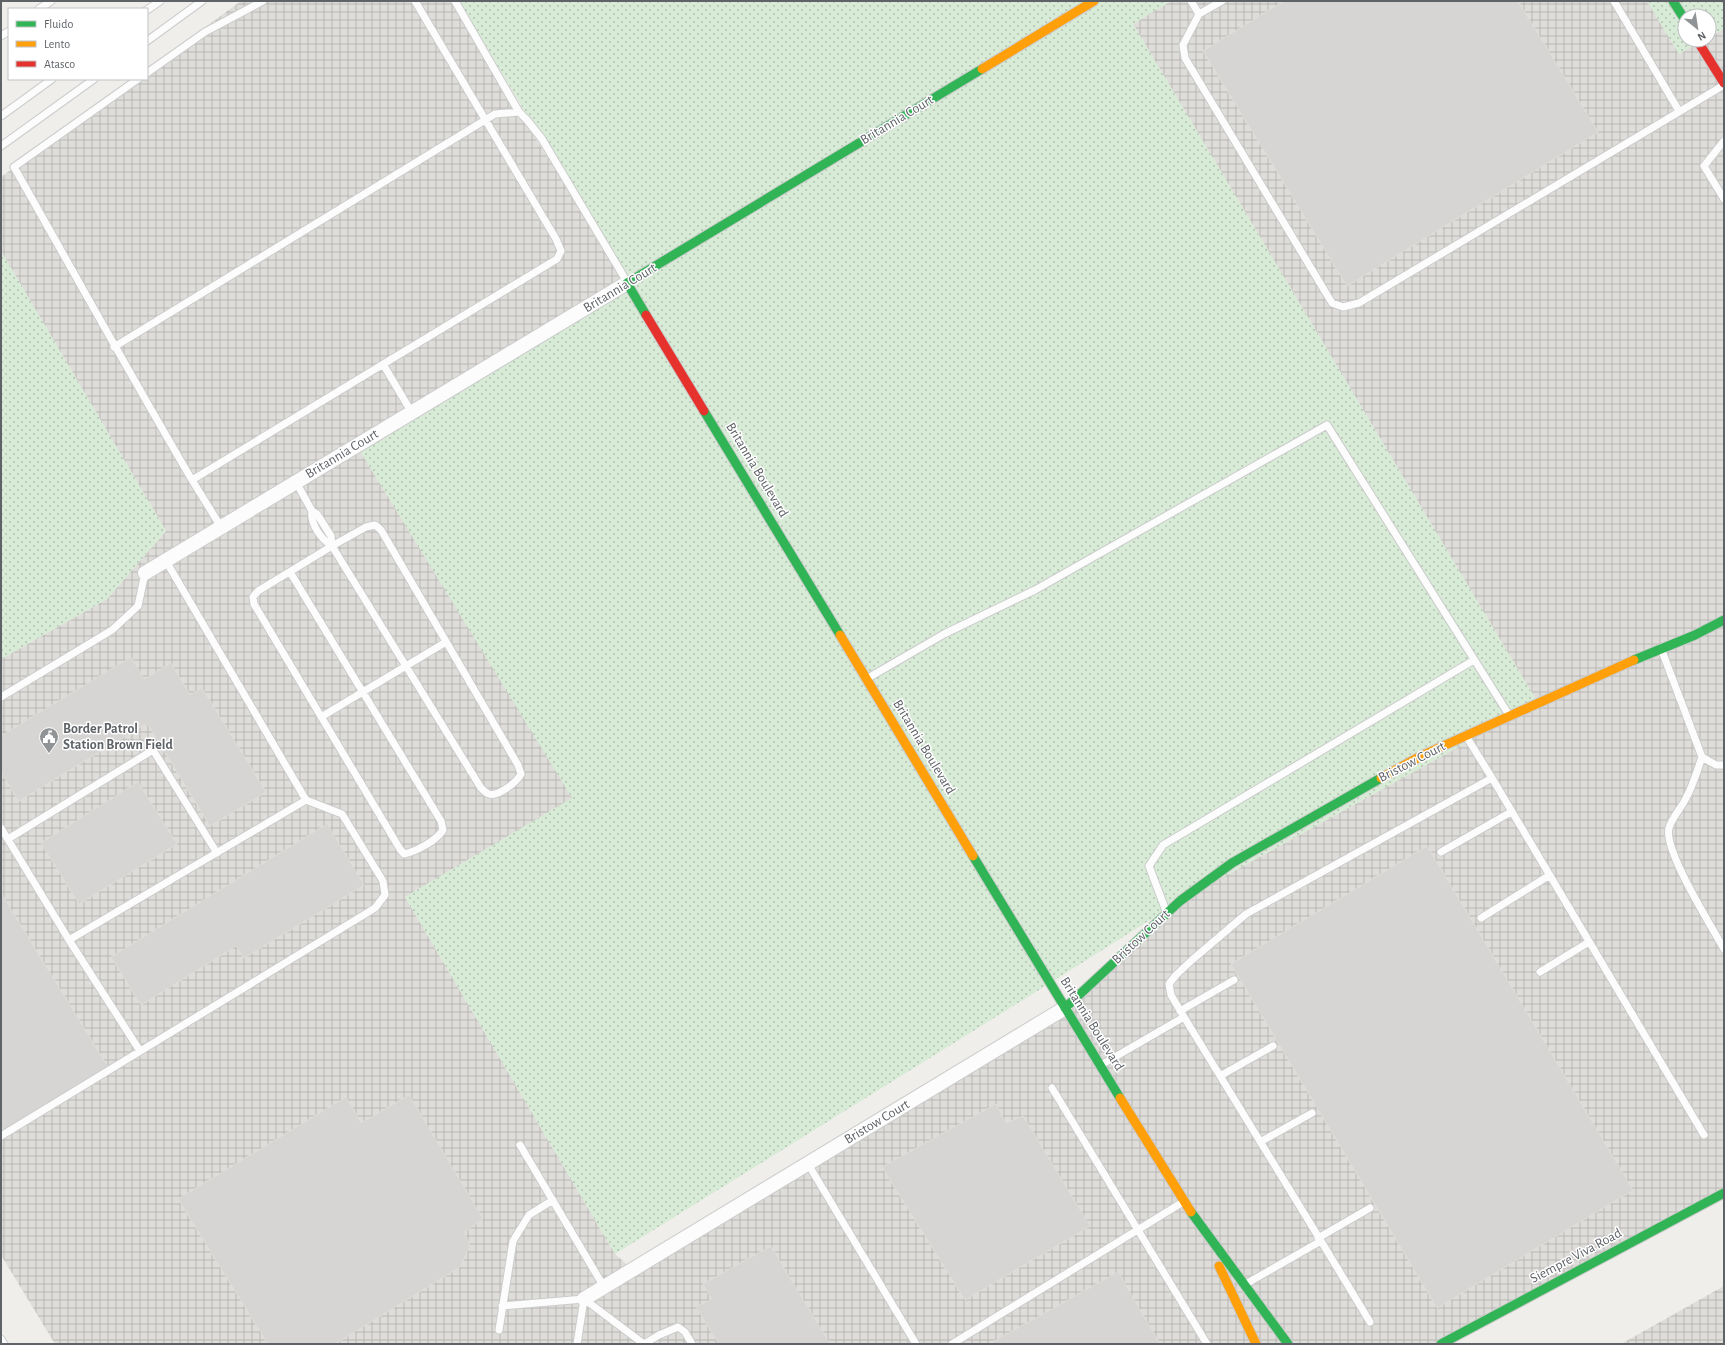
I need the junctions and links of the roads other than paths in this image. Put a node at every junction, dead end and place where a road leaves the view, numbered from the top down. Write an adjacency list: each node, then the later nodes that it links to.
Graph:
1 (51, 1): 11 (lane)
2 (160, 1): 12 (lane)
3 (202, 1): 14 (lane)
4 (263, 1): 16 (lane)
5 (415, 1): 24 (lane)
6 (455, 1): 22 (lane)
7 (1094, 1): 28 (street, Britannia Court)
8 (1191, 1): 13 (lane)
9 (1222, 1): 13 (lane)
10 (1614, 1): 21 (lane)
11 (40, 8)
12 (148, 9)
13 (1199, 14): 21 (lane)
14 (148, 40)
15 (1702, 48): 20 (street)
16 (148, 72)
17 (51, 80): 23 (lane)
18 (93, 80): 26 (lane)
19 (137, 80): 29 (lane)
20 (1724, 84): 21 (lane)
21 (1679, 111)
22 (519, 112): 24 (lane); 28 (lane)
23 (1, 116)
24 (486, 120): 29 (lane); 30 (lane)
25 (1724, 141): 27 (lane)
26 (1, 146)
27 (1724, 199)
28 (627, 283): 31 (street, Britannia Court); 44 (street, Britannia Boulevard)
29 (114, 347): 32 (lane)
30 (383, 364): 31 (lane); 32 (lane)
31 (412, 412): 33 (street, Britannia Court)
32 (192, 480): 34 (lane)
33 (296, 482): 34 (street, Britannia Court); 35 (lane)
34 (221, 527): 36 (street, Britannia Court)
35 (332, 546): 37 (lane); 40 (lane); 43 (lane)
36 (166, 561): 38 (street, Britannia Court); 53 (lane)
37 (290, 572): 45 (lane); 48 (lane)
38 (145, 573): 46 (lane)
39 (1724, 620): 41 (street, Bristow Court)
40 (446, 642): 43 (lane); 43 (lane)
41 (1661, 649): 47 (street, Bristow Court); 50 (lane)
42 (1474, 660): 44 (lane); 47 (lane); 60 (lane)
43 (405, 666): 45 (lane)
44 (866, 679): 67 (street, Britannia Boulevard)
45 (362, 692): 48 (lane); 48 (lane)
46 (1, 697)
47 (1510, 716): 49 (street, Bristow Court)
48 (321, 717)
49 (1466, 735): 52 (lane); 60 (street, Bristow Court)
50 (1702, 757): 51 (lane); 64 (lane)
51 (1724, 765)
52 (1492, 778): 54 (lane); 68 (lane)
53 (306, 800): 58 (lane); 70 (lane)
54 (1512, 812): 57 (lane); 59 (lane)
55 (1, 828): 56 (lane)
56 (8, 839): 58 (lane); 62 (lane)
57 (1441, 852)
58 (216, 853): 62 (lane)
59 (1550, 876): 61 (lane); 63 (lane)
60 (1167, 913): 67 (street, Bristow Court)
61 (1481, 918)
62 (69, 940): 70 (lane)
63 (1589, 942): 65 (lane); 75 (lane)
64 (1724, 949)
65 (1540, 972)
66 (1234, 980): 68 (lane)
67 (1065, 1008): 71 (street, Britannia Boulevard); 79 (street, Bristow Court)
68 (1182, 1014): 71 (lane); 72 (lane)
69 (1273, 1046): 72 (lane)
70 (140, 1051): 76 (lane)
71 (1100, 1065): 82 (street, Britannia Boulevard)
72 (1220, 1076): 77 (lane)
73 (1052, 1088): 85 (lane)
74 (1312, 1112): 77 (lane)
75 (1704, 1135)
76 (1, 1136)
77 (1260, 1142): 86 (lane)
78 (520, 1145): 81 (lane)
79 (808, 1164): 88 (street, Bristow Court); 98 (lane)
80 (1724, 1193): 103 (street, Siempre Viva Road)
81 (553, 1200): 88 (lane); 90 (lane)
82 (1184, 1201): 84 (street, Britannia Boulevard); 85 (lane)
83 (1370, 1208): 86 (lane)
84 (1199, 1225): 87 (street, Britannia Boulevard); 101 (street, Britannia Boulevard)
85 (1138, 1230): 99 (lane); 100 (lane)
86 (1319, 1239): 87 (lane); 91 (lane)
87 (1244, 1285): 102 (street, Britannia Boulevard)
88 (604, 1287): 89 (street, Bristow Court)
89 (584, 1300): 90 (lane); 95 (lane); 96 (lane)
90 (502, 1306): 92 (lane)
91 (1370, 1322)
92 (499, 1330)
93 (1, 1339): 94 (lane)
94 (4, 1344)
95 (577, 1344)
96 (644, 1344): 97 (lane)
97 (692, 1344)
98 (916, 1344)
99 (952, 1344)
100 (1207, 1344)
101 (1256, 1344)
102 (1288, 1344)
103 (1441, 1344)

